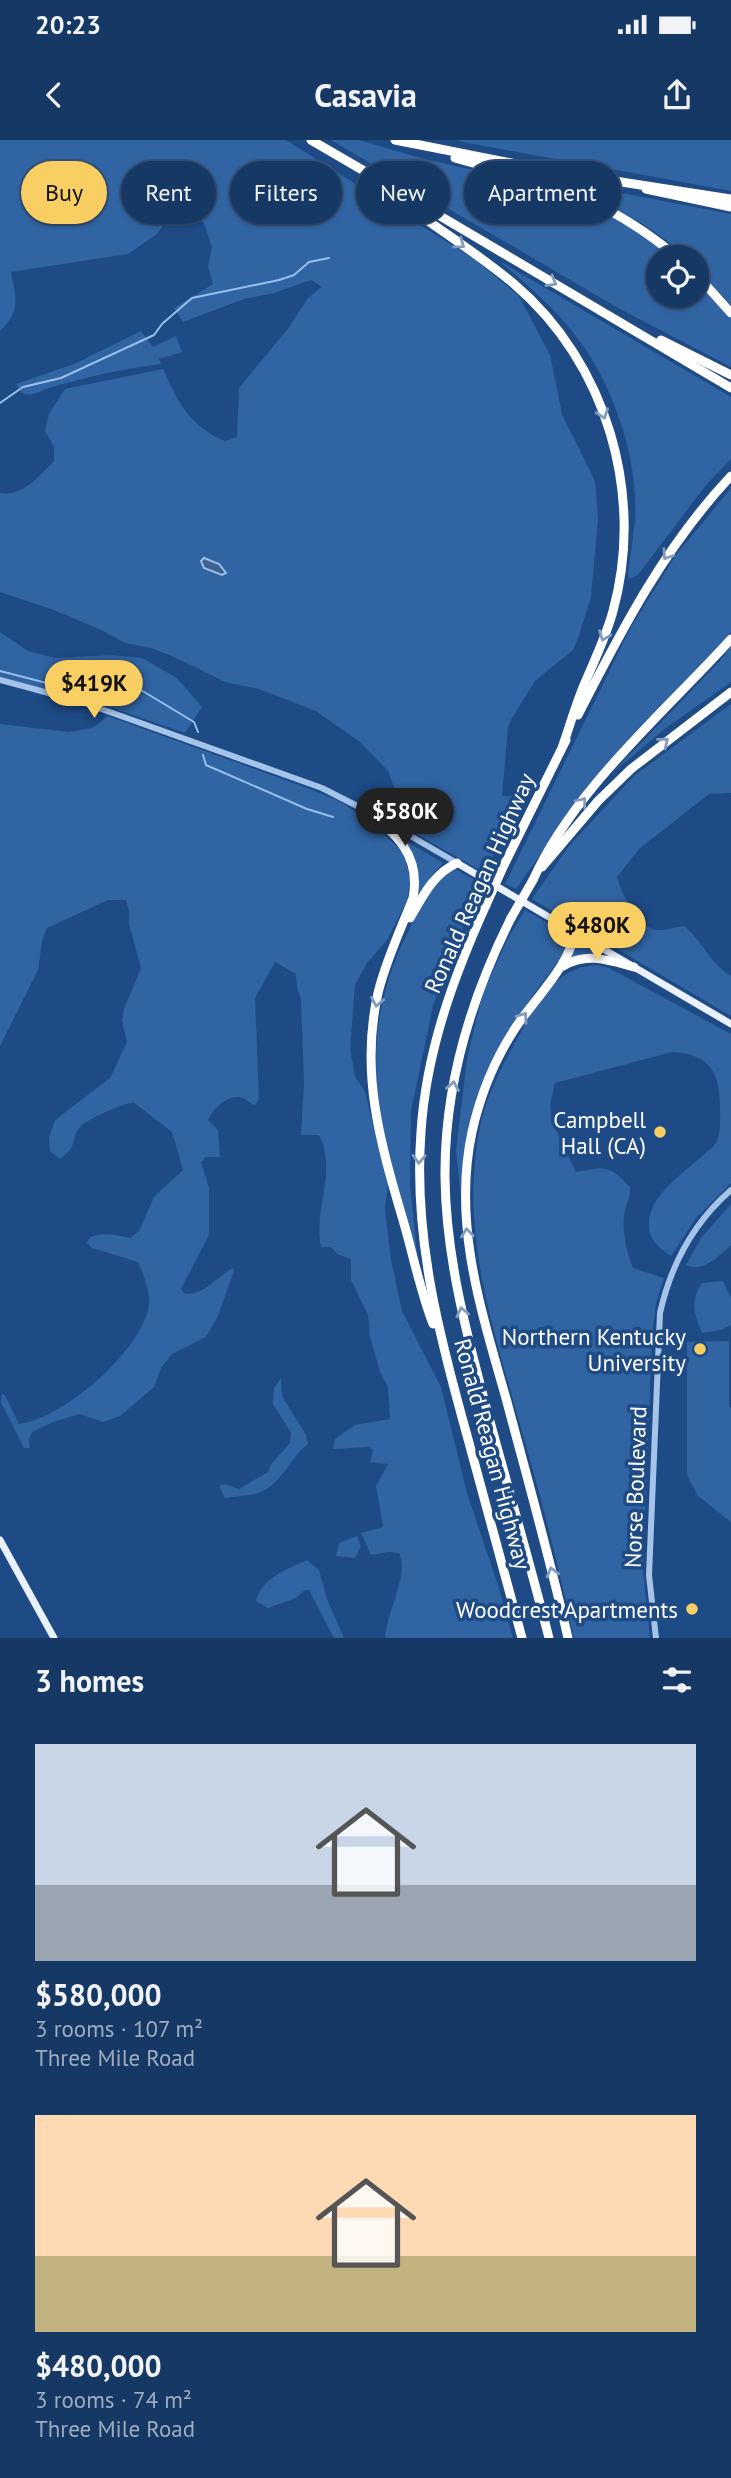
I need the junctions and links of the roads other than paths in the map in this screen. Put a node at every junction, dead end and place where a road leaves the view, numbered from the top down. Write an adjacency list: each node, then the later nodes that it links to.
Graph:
1 (311, 140): 3 (highway)
2 (394, 140): 4 (highway); 9 (highway)
3 (356, 166)
4 (631, 184): 5 (highway); 6 (highway)
5 (731, 199)
6 (731, 207)
7 (450, 223): 12 (highway, one-way to 12)
8 (431, 224): 21 (highway, one-way to 21)
9 (661, 245)
10 (709, 288): 11 (highway)
11 (731, 313)
12 (627, 326): 13 (highway); 14 (highway)
13 (731, 376)
14 (731, 388)
15 (731, 475): 21 (highway, Ronald Reagan Highway, one-way to 21)
16 (731, 639): 24 (highway, one-way to 16)
17 (0, 680): 22 (street)
18 (731, 692): 20 (highway, Ronald Reagan Highway)
19 (731, 699): 20 (highway)
20 (690, 722): 24 (highway, Ronald Reagan Highway, one-way to 20)
21 (563, 745): 31 (highway, Ronald Reagan Highway, one-way to 31, bridge)
22 (366, 810): 23 (street); 26 (highway)
23 (457, 863): 25 (main road); 26 (highway)
24 (533, 880): 35 (highway, Ronald Reagan Highway, one-way to 24, bridge)
25 (574, 932): 27 (main road); 28 (highway)
26 (398, 937): 31 (highway, one-way to 31)
27 (634, 967): 28 (highway); 29 (main road)
28 (558, 969): 36 (highway, one-way to 28)
29 (731, 1024)
30 (731, 1190): 37 (street, Norse Boulevard)
31 (444, 1349): 34 (highway, Ronald Reagan Highway)
32 (0, 1540): 33 (main road)
33 (54, 1638)
34 (522, 1638)
35 (549, 1638)
36 (568, 1638)
37 (656, 1638)

